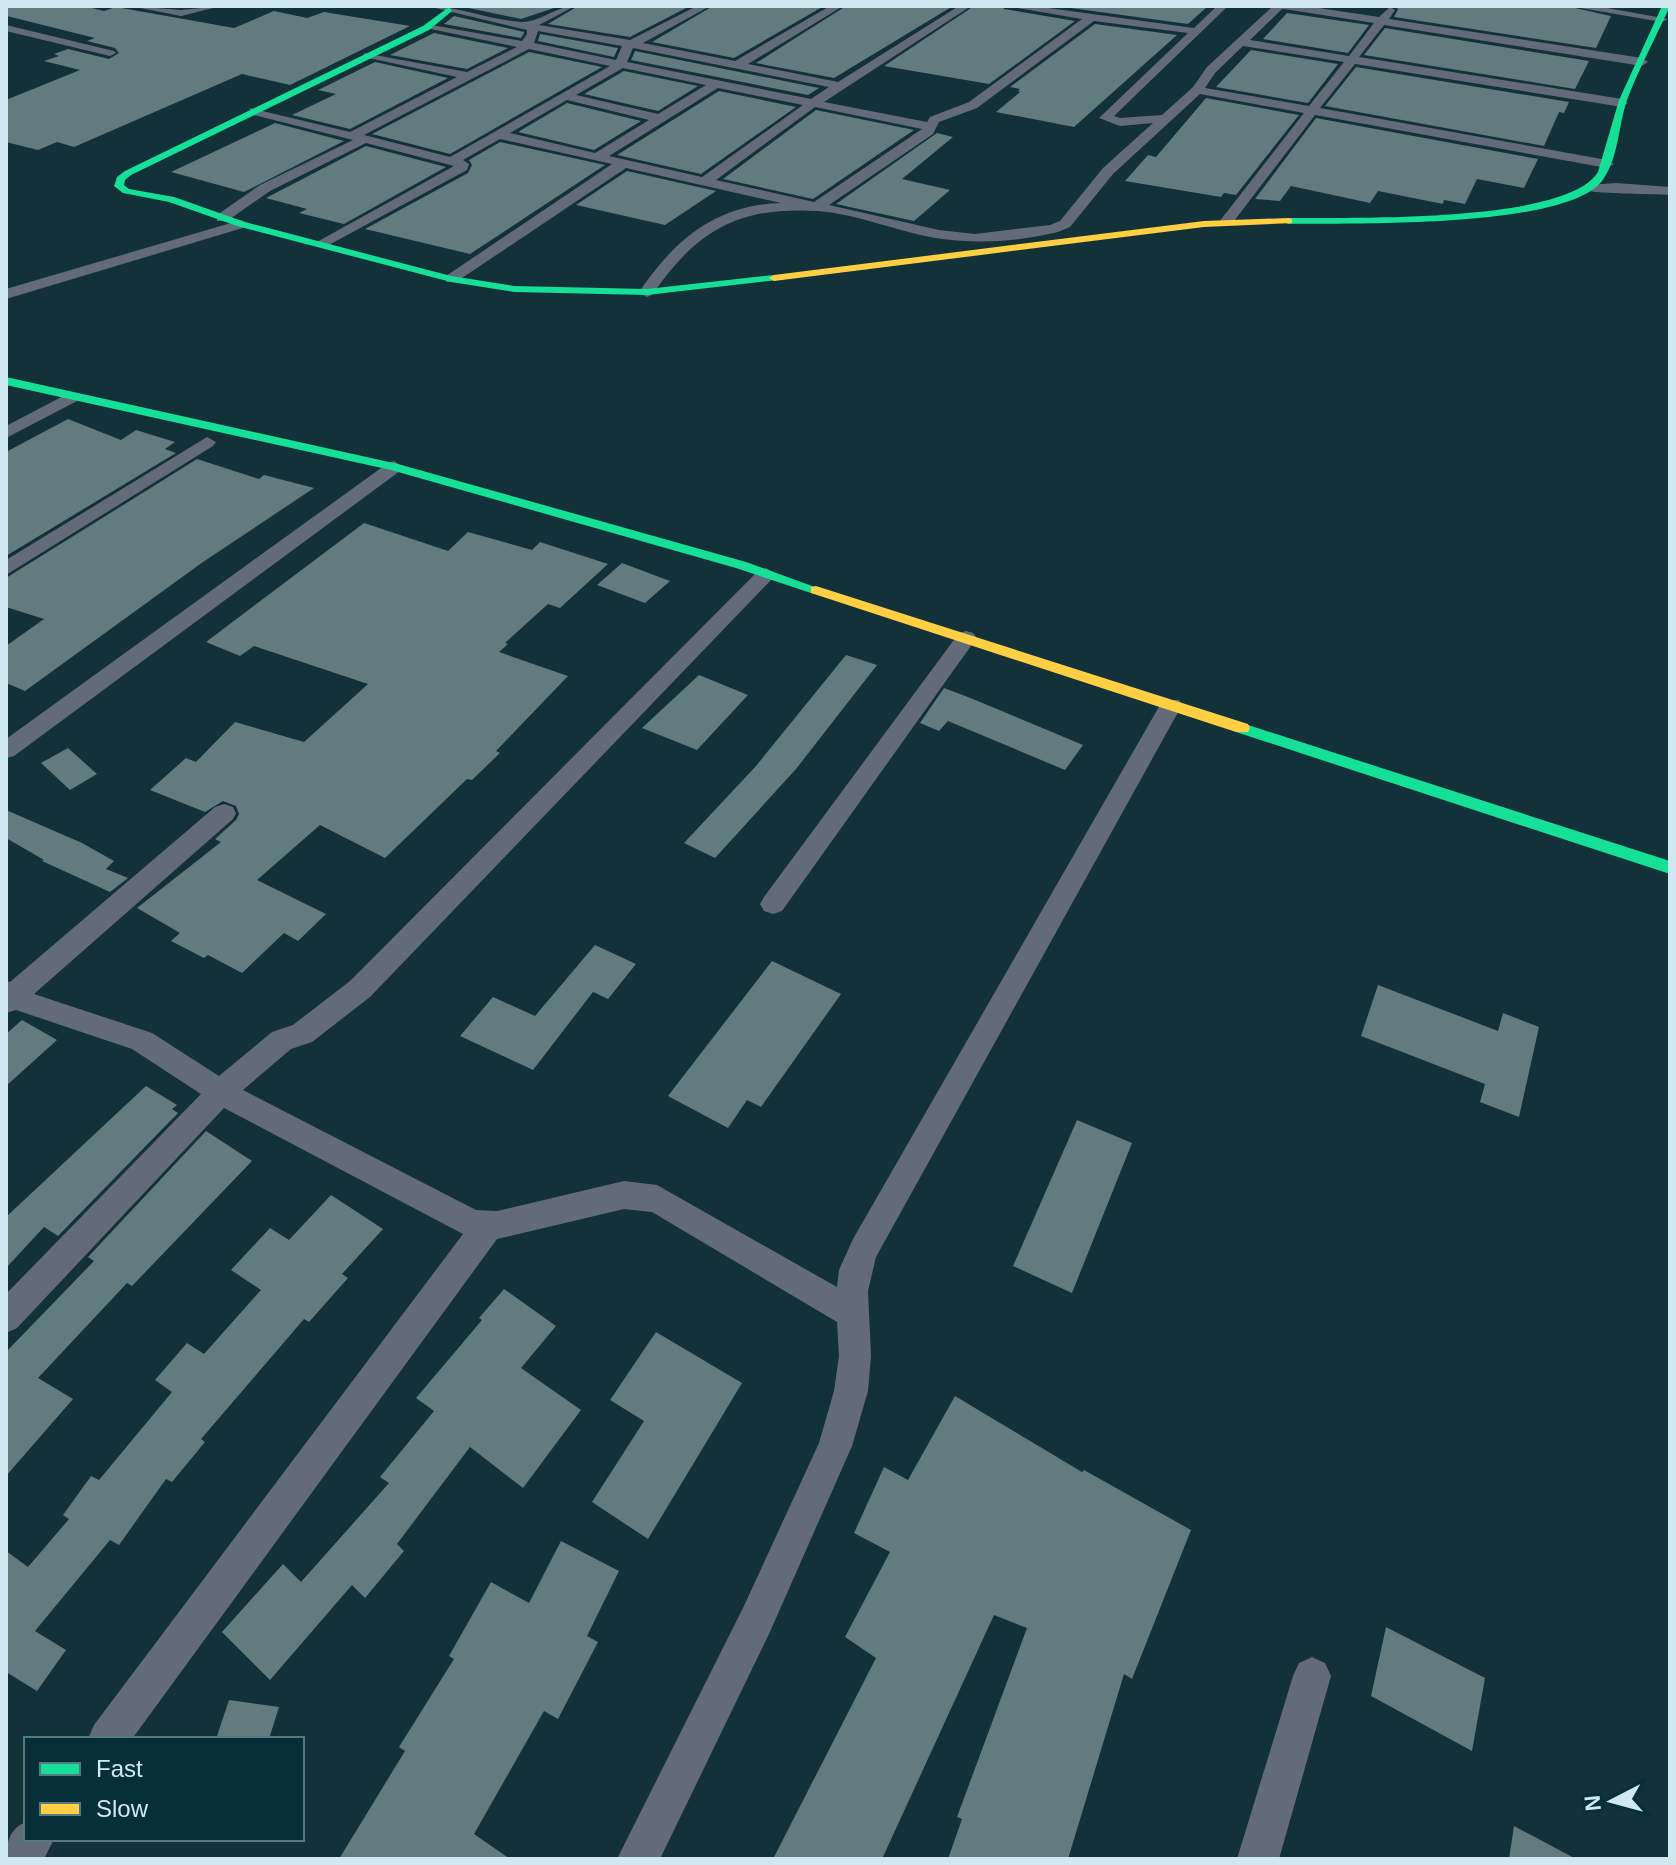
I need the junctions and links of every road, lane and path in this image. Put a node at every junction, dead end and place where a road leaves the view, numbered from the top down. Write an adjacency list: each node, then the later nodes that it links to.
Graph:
1 (135, 6): 2 (street)
2 (216, 6)
3 (570, 6): 17 (street)
4 (705, 6): 22 (street)
5 (838, 6): 28 (street)
6 (966, 6): 32 (street)
7 (1010, 6): 14 (street)
8 (1223, 6): 19 (street)
9 (1282, 6): 15 (street); 20 (street)
10 (1394, 6): 15 (street)
11 (1574, 6): 13 (street)
12 (437, 7): 16 (street); 17 (street)
13 (1664, 12): 26 (street)
14 (1092, 17): 19 (street); 41 (street)
15 (1382, 20): 25 (street); 26 (street)
16 (430, 26): 21 (street); 24 (street)
17 (529, 27): 21 (street); 22 (street)
18 (6, 28): 23 (street)
19 (1194, 31): 40 (street)
20 (1241, 42): 25 (street); 33 (street)
21 (526, 45): 27 (street); 30 (street)
22 (630, 45): 27 (street); 28 (street)
23 (110, 53)
24 (368, 55): 30 (street); 38 (street)
25 (1349, 60): 36 (street); 37 (street)
26 (1642, 62): 36 (street)
27 (620, 65): 31 (street); 34 (street)
28 (736, 66): 29 (street)
29 (755, 69): 31 (street); 32 (street)
30 (469, 76): 43 (street)
31 (716, 84): 35 (street); 39 (street)
32 (840, 86): 35 (street)
33 (1187, 94): 37 (street); 40 (street)
34 (564, 96): 39 (street); 42 (street)
35 (813, 103): 41 (street); 48 (street)
36 (1622, 103): 47 (street)
37 (1311, 109): 47 (street); 53 (street)
38 (254, 111): 43 (street); 52 (street)
39 (659, 118): 44 (street)
40 (1162, 119): 51 (street)
41 (932, 127): 51 (street)
42 (499, 135): 44 (street); 45 (street)
43 (359, 137): 45 (street); 52 (street)
44 (599, 156): 46 (street)
45 (452, 161): 55 (street)
46 (625, 162): 48 (street); 56 (street)
47 (1607, 164): 49 (street)
48 (705, 181): 51 (street)
49 (1589, 189): 50 (street); 53 (street)
50 (1670, 191)
51 (815, 207): 57 (street)
52 (222, 218): 54 (street)
53 (1226, 222): 57 (street)
54 (241, 224): 55 (street); 58 (street)
55 (322, 243): 56 (street)
56 (451, 279): 57 (street)
57 (647, 292)
58 (6, 294)
59 (6, 381): 60 (street)
60 (71, 397): 61 (street); 63 (street)
61 (6, 433)
62 (207, 442): 64 (street)
63 (394, 467): 65 (street); 68 (street)
64 (6, 569)
65 (766, 574): 66 (street); 73 (street)
66 (966, 638): 67 (street); 71 (street)
67 (1171, 705): 70 (street); 75 (street)
68 (6, 750)
69 (224, 813): 72 (street)
70 (1670, 868)
71 (773, 904)
72 (8, 997): 73 (street)
73 (221, 1092): 74 (street); 76 (street)
74 (488, 1226): 75 (street); 78 (street)
75 (853, 1314): 81 (street)
76 (6, 1317)
77 (1312, 1676): 82 (street)
78 (109, 1737)
79 (32, 1841): 80 (street)
80 (19, 1859)
81 (638, 1859)
82 (1258, 1859)

